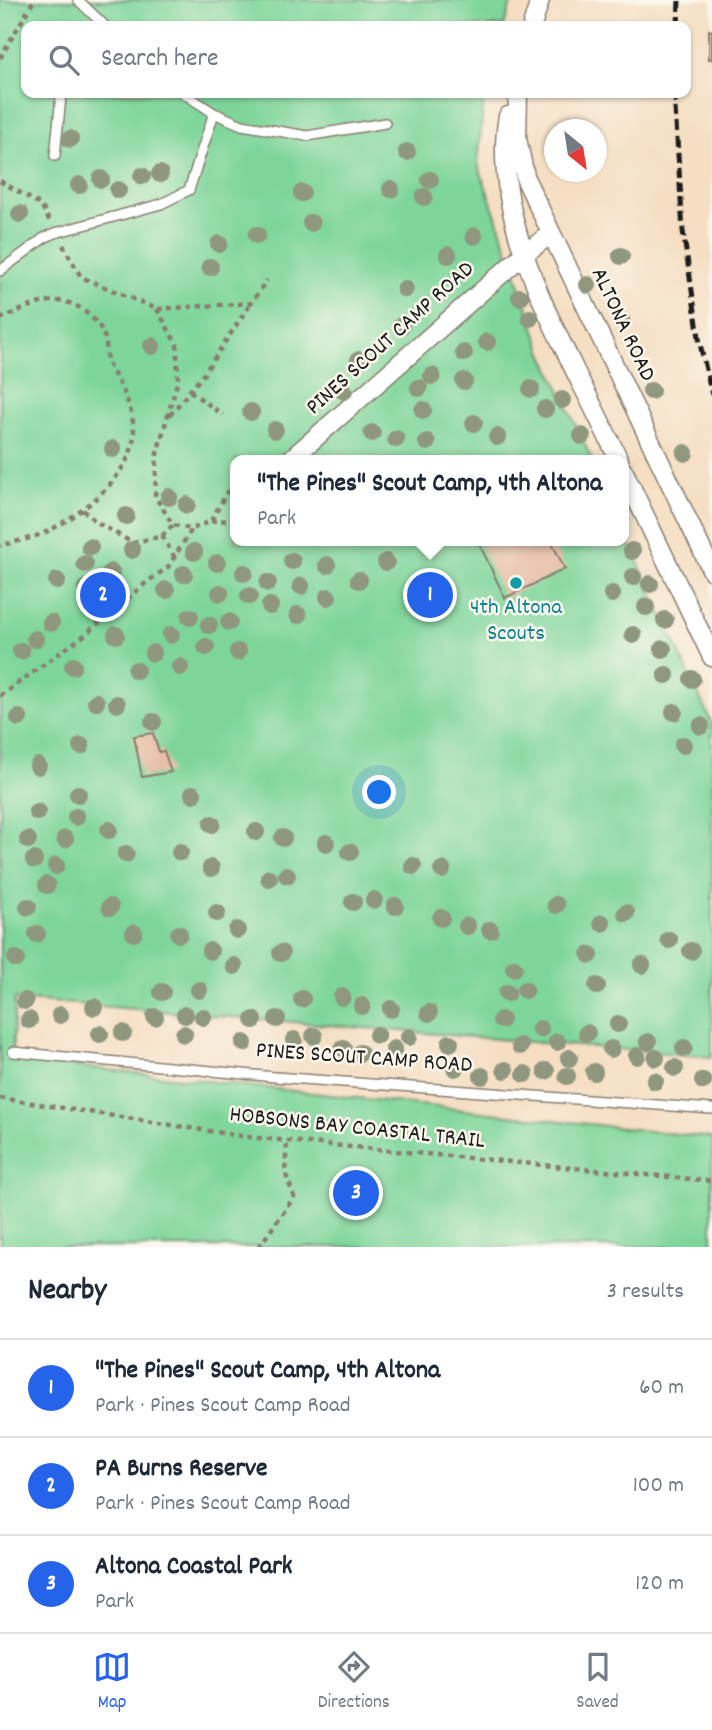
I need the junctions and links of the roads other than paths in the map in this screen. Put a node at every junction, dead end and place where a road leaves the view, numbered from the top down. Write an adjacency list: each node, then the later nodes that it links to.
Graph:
1 (78, 0): 3 (lane)
2 (540, 0): 4 (street)
3 (100, 21)
4 (534, 21)
5 (61, 98): 11 (lane)
6 (191, 98): 9 (lane)
7 (511, 98): 13 (street)
8 (518, 98): 12 (street, ALTONA ROAD)
9 (214, 113): 10 (lane); 14 (lane)
10 (385, 123)
11 (55, 156)
12 (551, 234): 13 (street, PINES SCOUT CAMP ROAD); 18 (street, ALTONA ROAD)
13 (524, 254): 15 (street, PINES SCOUT CAMP ROAD); 16 (street)
14 (0, 271)
15 (296, 455)
16 (617, 455)
17 (629, 483): 19 (street)
18 (712, 571)
19 (712, 657)
20 (13, 1052): 21 (lane, PINES SCOUT CAMP ROAD)
21 (712, 1109)

